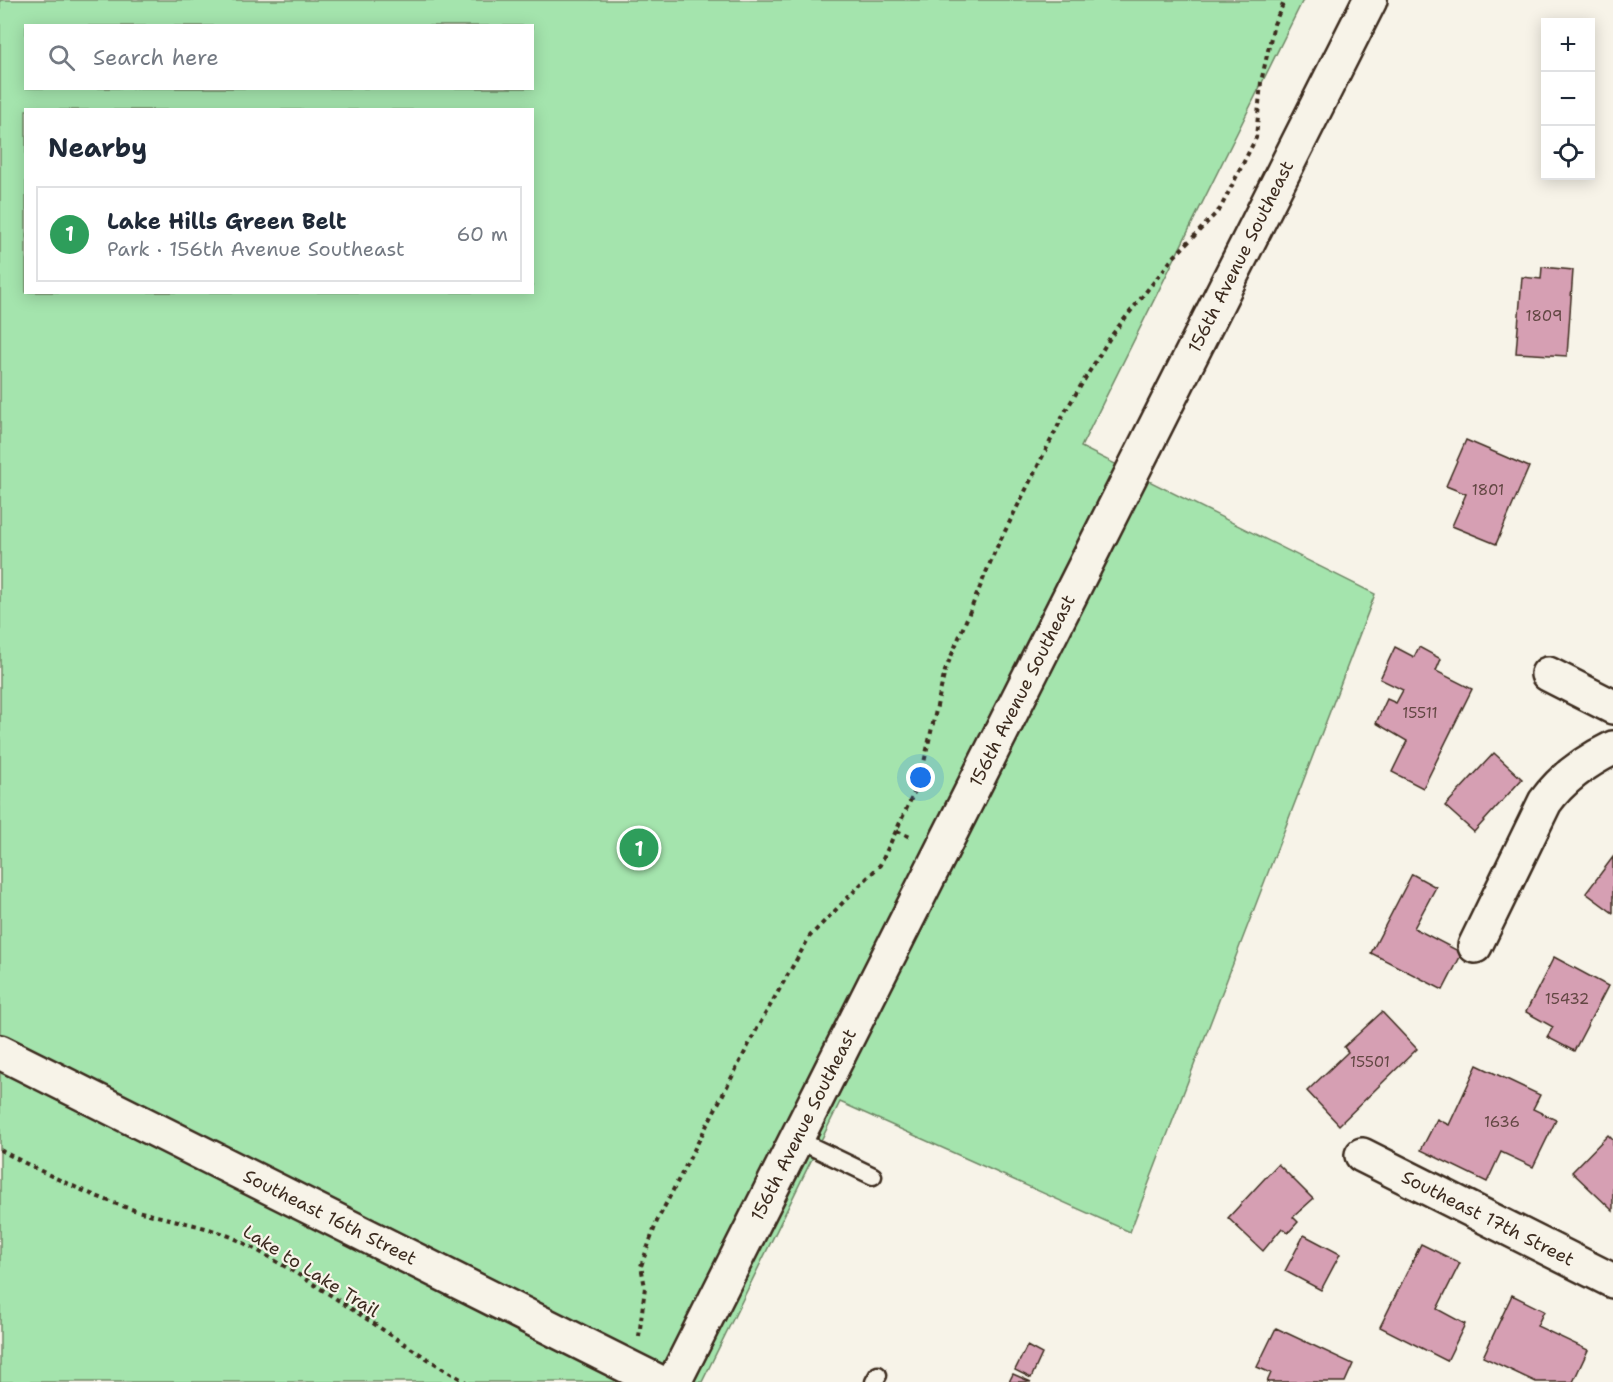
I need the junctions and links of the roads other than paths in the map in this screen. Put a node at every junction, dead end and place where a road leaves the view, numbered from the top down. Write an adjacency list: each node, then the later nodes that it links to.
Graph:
1 (1370, 0): 7 (street, 156th Avenue Southeast)
2 (1548, 674): 3 (street)
3 (1613, 707)
4 (1613, 748): 5 (street)
5 (1475, 946)
6 (0, 1052): 11 (street, Southeast 16th Street)
7 (796, 1138): 9 (lane); 12 (street, 156th Avenue Southeast)
8 (1362, 1155): 10 (street, Southeast 17th Street)
9 (873, 1176)
10 (1613, 1281)
11 (659, 1382)
12 (674, 1382)

